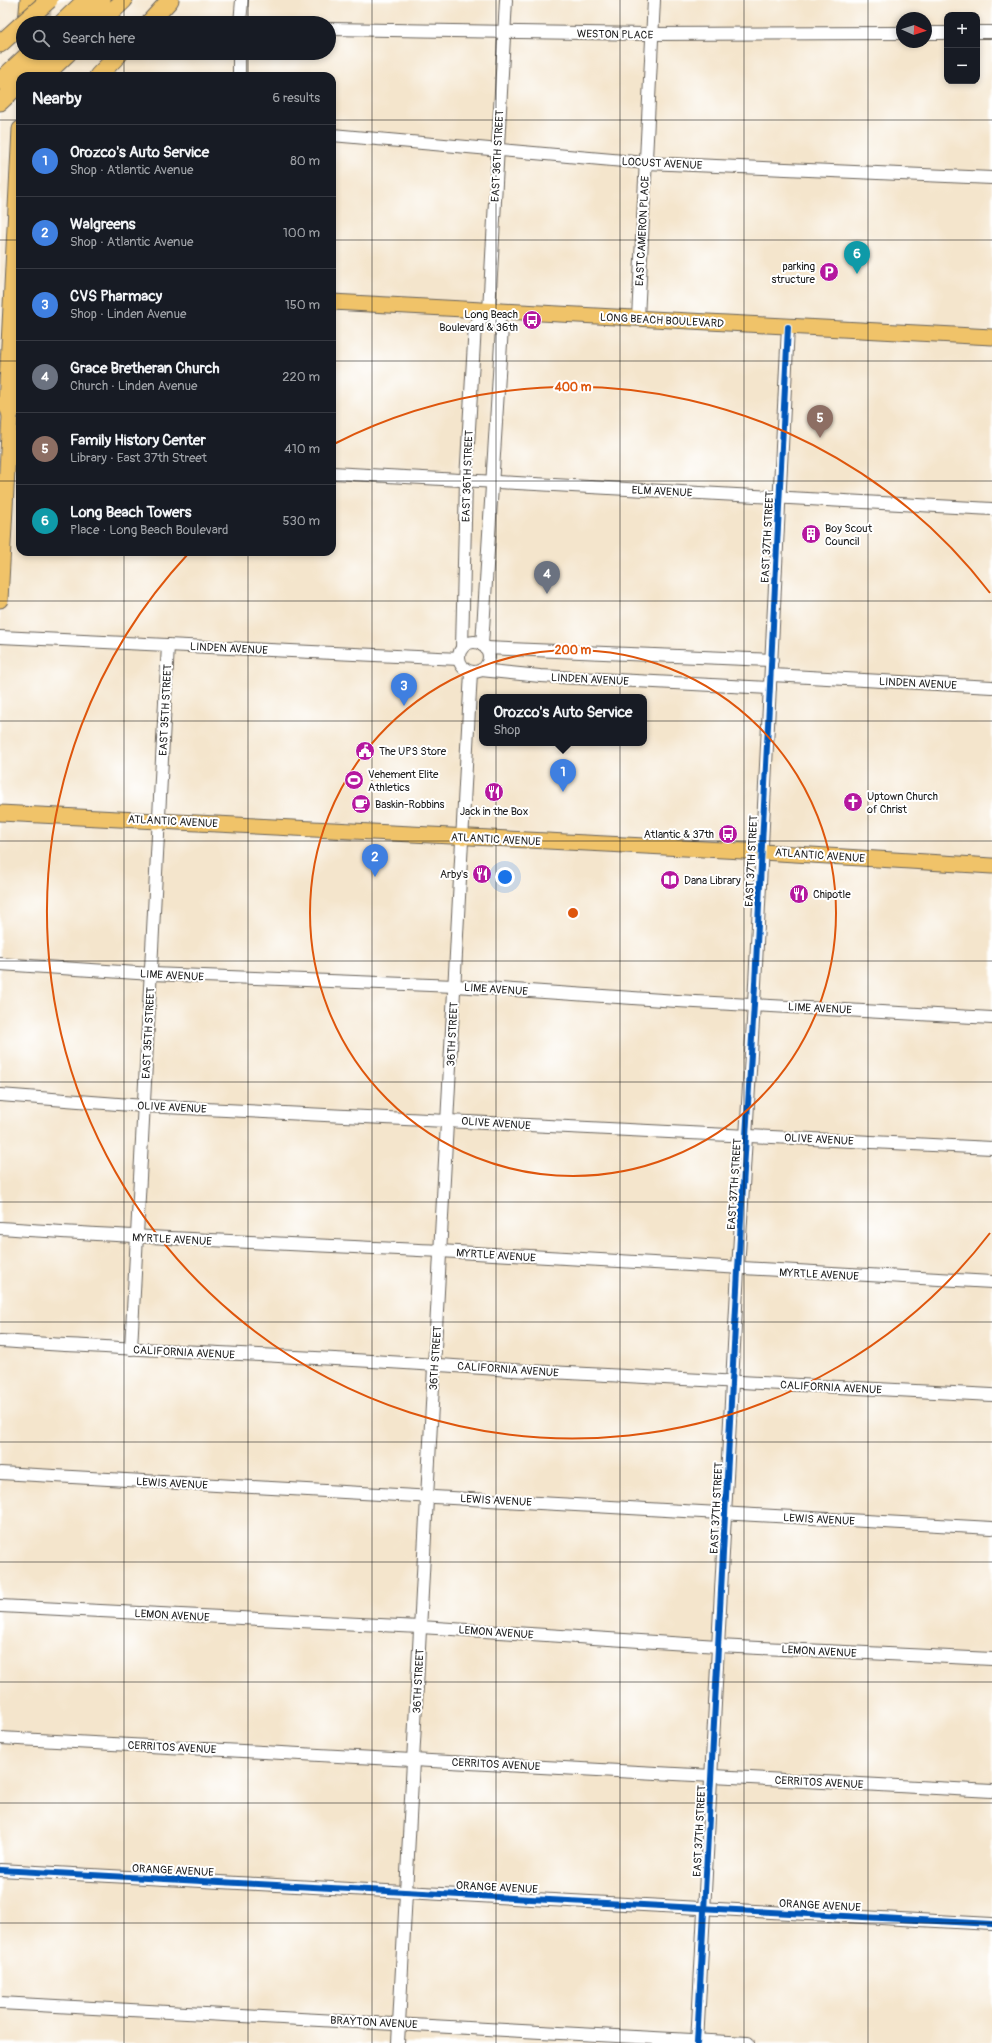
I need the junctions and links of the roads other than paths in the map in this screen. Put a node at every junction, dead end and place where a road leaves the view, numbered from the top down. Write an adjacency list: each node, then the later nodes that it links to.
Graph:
1 (28, 0): 11 (main road)
2 (86, 0): 13 (highway)
3 (102, 0): 14 (highway)
4 (110, 0): 15 (highway)
5 (124, 0): 16 (highway)
6 (170, 0): 17 (highway)
7 (242, 0): 18 (street)
8 (506, 0): 21 (street, EAST 36TH STREET)
9 (654, 0): 27 (street, EAST CAMERON PLACE)
10 (45, 3): 12 (highway, bridge)
11 (27, 16)
12 (31, 16)
13 (69, 16)
14 (85, 16)
15 (93, 16)
16 (107, 16)
17 (155, 16)
18 (241, 16)
19 (16, 29): 28 (highway)
20 (336, 29): 21 (street, WESTON PLACE)
21 (504, 32): 27 (street, WESTON PLACE); 48 (street, EAST 36TH STREET)
22 (980, 32): 23 (street)
23 (992, 32)
24 (896, 33): 27 (street, WESTON PLACE)
25 (932, 33): 26 (street)
26 (944, 33)
27 (652, 34): 49 (street, EAST CAMERON PLACE)
28 (2, 42)
29 (22, 60): 41 (highway)
30 (37, 60): 35 (highway)
31 (45, 60): 36 (highway)
32 (60, 60): 37 (highway)
33 (113, 60): 38 (highway)
34 (239, 60): 39 (street)
35 (24, 72)
36 (32, 72)
37 (47, 72)
38 (102, 72)
39 (239, 72)
40 (16, 80): 43 (highway)
41 (0, 81)
42 (16, 88): 44 (highway)
43 (0, 95)
44 (0, 102)
45 (16, 102): 46 (highway)
46 (0, 116)
47 (336, 135): 48 (street, LOCUST AVENUE)
48 (498, 150): 49 (street, LOCUST AVENUE); 55 (street, EAST 36TH STREET)
49 (646, 163): 50 (street, LOCUST AVENUE); 56 (street, EAST CAMERON PLACE)
50 (992, 178)
51 (16, 197): 52 (main road)
52 (11, 281): 53 (main road)
53 (10, 296): 60 (main road)
54 (336, 302): 55 (main road, LONG BEACH BOULEVARD)
55 (489, 311): 56 (main road, LONG BEACH BOULEVARD); 63 (street, EAST 36TH STREET); 64 (street)
56 (638, 318): 57 (main road, LONG BEACH BOULEVARD)
57 (788, 327): 58 (main road, LONG BEACH BOULEVARD); 65 (street, EAST 37TH STREET)
58 (992, 337)
59 (16, 404): 60 (main road)
60 (5, 414): 61 (main road)
61 (14, 457): 67 (main road)
62 (336, 473): 63 (street, ELM AVENUE)
63 (466, 480): 64 (street, ELM AVENUE); 72 (street, EAST 36TH STREET)
64 (494, 481): 65 (street, ELM AVENUE); 71 (street)
65 (779, 497): 66 (street, ELM AVENUE); 73 (street, EAST 37TH STREET)
66 (992, 509)
67 (1, 546): 68 (main road)
68 (0, 600)
69 (0, 637): 70 (street, LINDEN AVENUE)
70 (168, 645): 72 (street, LINDEN AVENUE); 79 (street, EAST 35TH STREET)
71 (484, 646): 72 (street); 73 (street); 74 (street)
72 (460, 654): 74 (street)
73 (772, 660): 75 (street, EAST 37TH STREET)
74 (476, 671): 77 (street, LINDEN AVENUE); 80 (street, 36TH STREET)
75 (772, 675): 76 (street, LINDEN AVENUE); 77 (street, EAST 37TH STREET)
76 (992, 687)
77 (770, 688): 81 (street, EAST 37TH STREET)
78 (0, 813): 79 (main road, ATLANTIC AVENUE)
79 (159, 820): 80 (main road, ATLANTIC AVENUE); 84 (street, EAST 35TH STREET)
80 (462, 837): 81 (main road, ATLANTIC AVENUE); 85 (street, 36TH STREET)
81 (762, 852): 82 (main road, ATLANTIC AVENUE); 86 (street, EAST 37TH STREET)
82 (992, 866)
83 (0, 964): 84 (street, LIME AVENUE)
84 (152, 974): 85 (street, LIME AVENUE); 89 (street, EAST 35TH STREET)
85 (455, 986): 86 (street, LIME AVENUE); 90 (street, 36TH STREET)
86 (754, 1004): 87 (street, LIME AVENUE); 91 (street, EAST 37TH STREET)
87 (992, 1018)
88 (0, 1095): 89 (street, OLIVE AVENUE)
89 (144, 1106): 90 (street, OLIVE AVENUE); 94 (street, EAST 35TH STREET)
90 (448, 1120): 91 (street, OLIVE AVENUE); 95 (street, 36TH STREET)
91 (747, 1136): 92 (street, OLIVE AVENUE); 96 (street, EAST 37TH STREET)
92 (992, 1148)
93 (0, 1228): 94 (street, MYRTLE AVENUE)
94 (137, 1237): 95 (street, MYRTLE AVENUE); 99 (street, EAST 35TH STREET)
95 (441, 1252): 96 (street, MYRTLE AVENUE); 100 (street, 36TH STREET)
96 (738, 1270): 97 (street, MYRTLE AVENUE); 101 (street, EAST 37TH STREET)
97 (992, 1282)
98 (0, 1341): 99 (street, CALIFORNIA AVENUE)
99 (131, 1349): 100 (street, CALIFORNIA AVENUE)
100 (434, 1364): 101 (street, CALIFORNIA AVENUE); 104 (street, 36TH STREET)
101 (732, 1381): 102 (street, CALIFORNIA AVENUE); 105 (street, EAST 37TH STREET)
102 (992, 1395)
103 (0, 1473): 104 (street, LEWIS AVENUE)
104 (426, 1496): 105 (street, LEWIS AVENUE); 108 (street, 36TH STREET)
105 (726, 1514): 106 (street, LEWIS AVENUE); 109 (street, EAST 37TH STREET)
106 (992, 1528)
107 (0, 1606): 108 (street, LEMON AVENUE)
108 (420, 1627): 109 (street, LEMON AVENUE); 112 (street, 36TH STREET)
109 (718, 1646): 110 (street, LEMON AVENUE); 113 (street, EAST 37TH STREET)
110 (992, 1659)
111 (0, 1738): 112 (street, CERRITOS AVENUE)
112 (414, 1760): 113 (street, CERRITOS AVENUE); 116 (street, 36TH STREET)
113 (712, 1777): 114 (street, CERRITOS AVENUE); 117 (street, EAST 37TH STREET)
114 (992, 1791)
115 (0, 1870): 116 (street, ORANGE AVENUE)
116 (407, 1893): 117 (street, ORANGE AVENUE); 120 (street, 36TH STREET)
117 (704, 1909): 118 (street, ORANGE AVENUE); 121 (street, EAST 37TH STREET)
118 (992, 1924)
119 (0, 2003): 120 (street, BRAYTON AVENUE)
120 (399, 2023): 121 (street, BRAYTON AVENUE); 122 (street, 36TH STREET)
121 (697, 2042): 123 (street, BRAYTON AVENUE)
122 (398, 2043)
123 (748, 2043)

